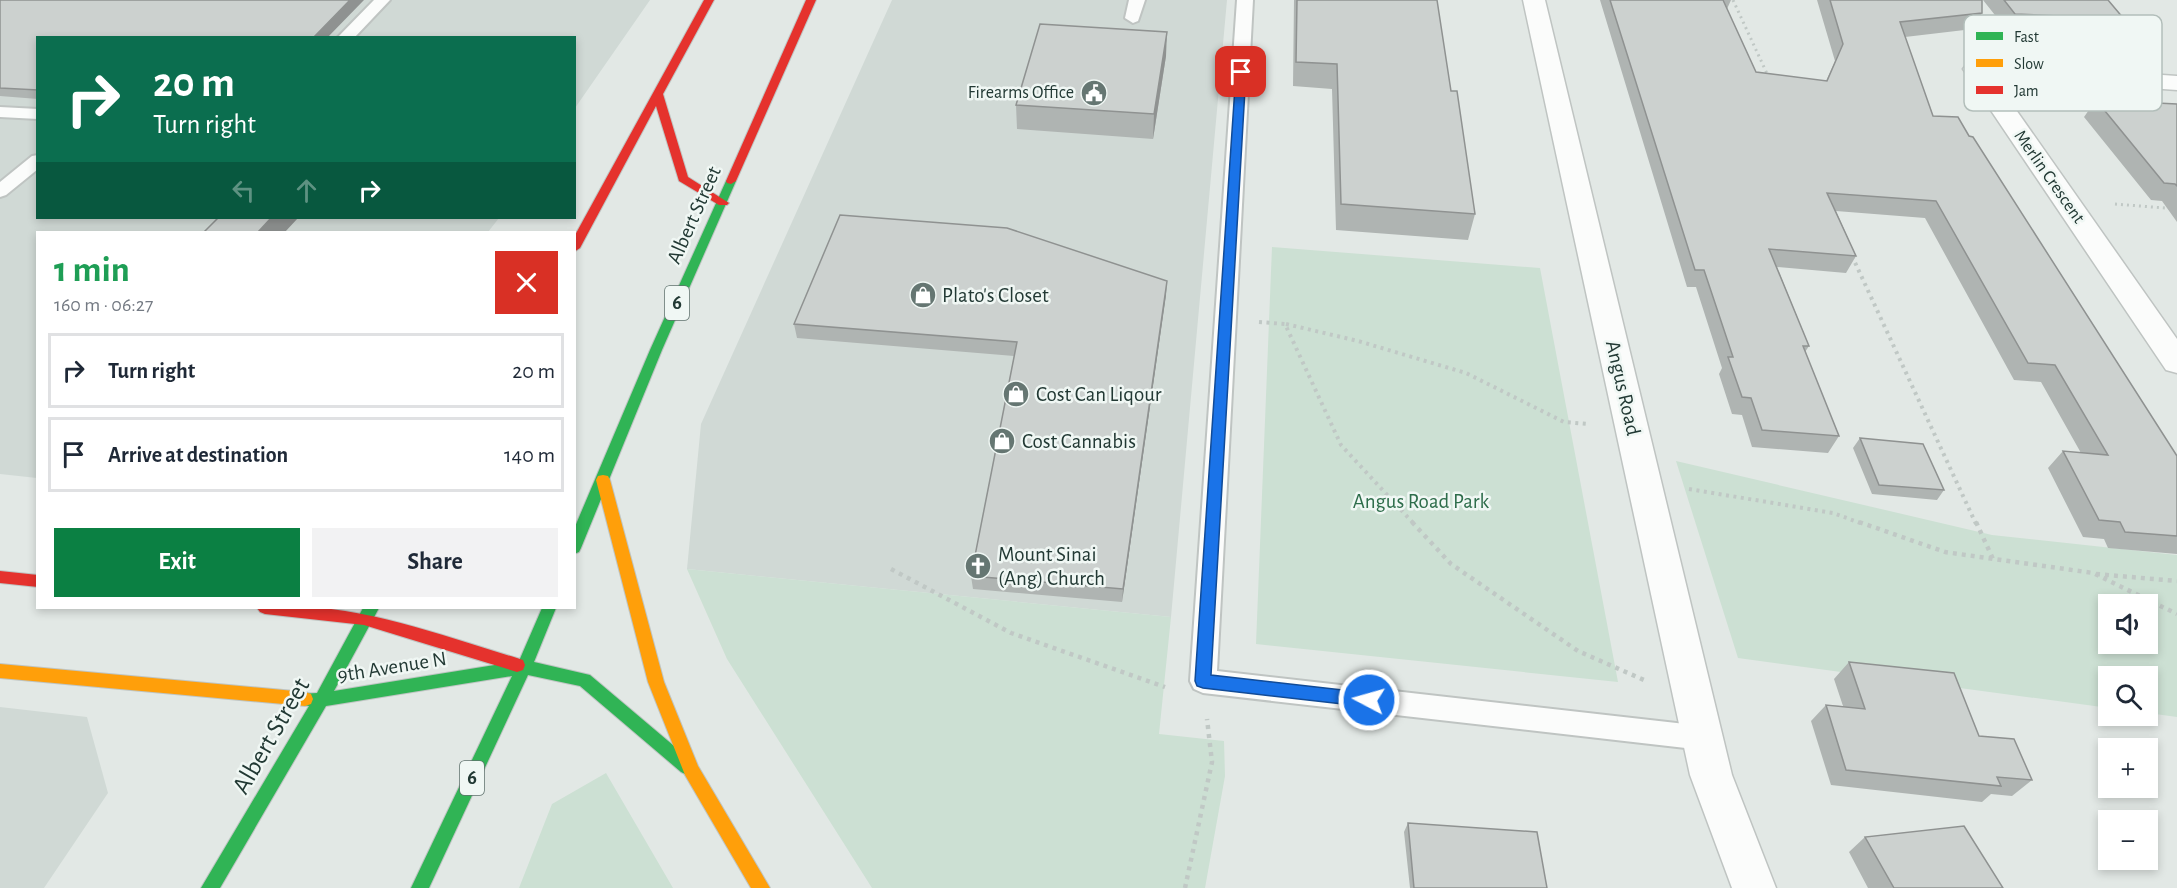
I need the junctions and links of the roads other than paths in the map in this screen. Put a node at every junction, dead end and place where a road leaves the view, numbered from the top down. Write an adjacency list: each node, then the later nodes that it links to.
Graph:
1 (382, 0): 8 (lane)
2 (709, 0): 11 (main road)
3 (811, 0): 17 (main road, Albert Street / 6)
4 (1137, 0): 7 (lane)
5 (1245, 0): 30 (lane)
6 (1534, 0): 30 (street, Angus Road)
7 (1133, 18)
8 (347, 36)
9 (2162, 82): 10 (street, Merlin Crescent)
10 (2177, 83)
11 (658, 94): 17 (main road); 18 (main road)
12 (0, 111): 14 (lane)
13 (2004, 111): 19 (street, Merlin Crescent)
14 (36, 114)
15 (36, 162): 16 (lane)
16 (0, 191)
17 (723, 203): 20 (main road, Albert Street / 6)
18 (576, 244)
19 (2177, 362)
20 (603, 480): 21 (main road, Albert Street / 6); 31 (main road)
21 (576, 543)
22 (0, 577): 23 (main road)
23 (36, 581)
24 (282, 609): 26 (main road, 9th Avenue N)
25 (549, 609): 27 (main road, 6)
26 (368, 614): 27 (main road, 9th Avenue N); 29 (main road, Albert Street)
27 (524, 667): 29 (main road, 9th Avenue N); 31 (main road); 33 (main road, 6)
28 (0, 671): 29 (main road, 9th Avenue N)
29 (321, 700): 32 (main road, Albert Street)
30 (1707, 757): 35 (street, Angus Road)
31 (691, 770): 34 (main road)
32 (210, 888)
33 (420, 888)
34 (761, 888)
35 (1754, 888)

